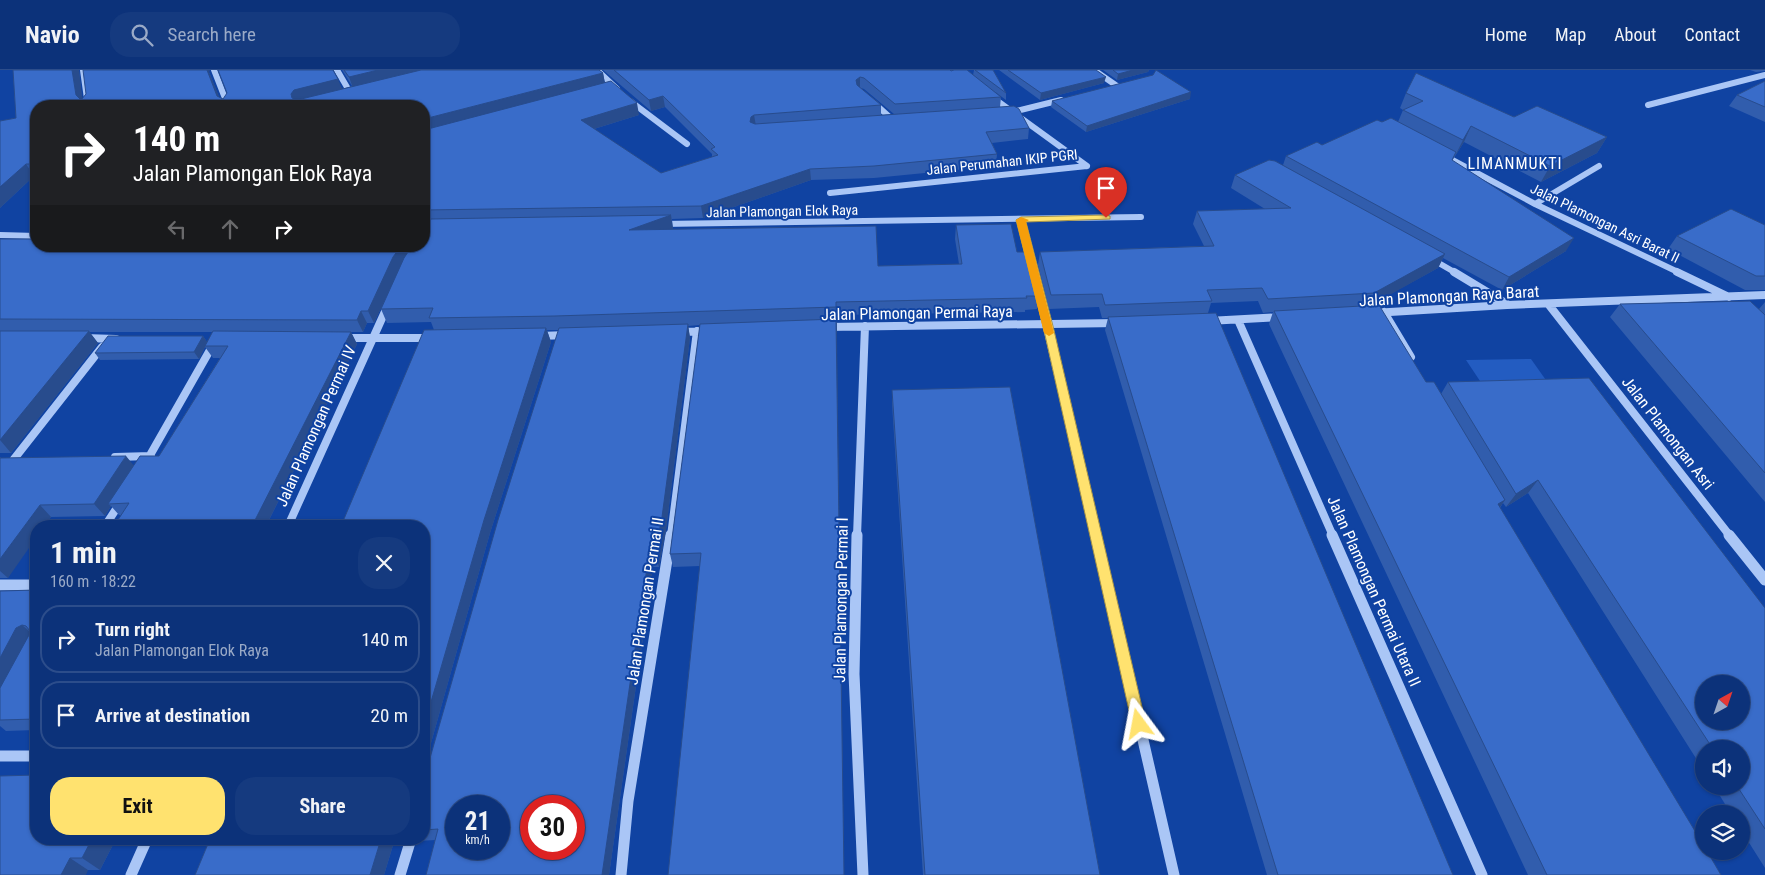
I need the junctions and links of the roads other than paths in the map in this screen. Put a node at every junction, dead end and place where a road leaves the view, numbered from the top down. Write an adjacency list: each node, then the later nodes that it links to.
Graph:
1 (83, 70): 20 (street)
2 (214, 70): 21 (street)
3 (337, 70): 15 (street)
4 (597, 70): 9 (street)
5 (1094, 70): 8 (street)
6 (1765, 75): 22 (street)
7 (1125, 84): 8 (street)
8 (1117, 86): 11 (street)
9 (614, 87): 10 (street); 14 (street)
10 (606, 89)
11 (1108, 89)
12 (983, 90): 23 (street, Jalan Perumahan IKIP PGRI)
13 (359, 92): 15 (street)
14 (620, 92)
15 (351, 94): 16 (street)
16 (342, 96)
17 (626, 98): 28 (street)
18 (868, 98): 27 (street)
19 (1070, 98): 23 (street)
20 (87, 100)
21 (226, 100)
22 (1648, 105)
23 (1012, 112): 24 (street); 31 (street, Jalan Perumahan IKIP PGRI)
24 (1003, 113)
25 (905, 121): 27 (street)
26 (885, 122): 27 (street)
27 (895, 122)
28 (687, 144)
29 (1432, 150): 32 (street, Jalan Plamongan Asri Barat II)
30 (1599, 166): 32 (street)
31 (830, 193)
32 (1535, 204): 41 (street, Jalan Plamongan Asri Barat II)
33 (1141, 217): 34 (street, Jalan Plamongan Elok Raya)
34 (1021, 220): 35 (street, Jalan Plamongan Elok Raya); 52 (street)
35 (654, 224)
36 (0, 235): 37 (street)
37 (30, 235)
38 (1426, 256): 42 (street)
39 (1765, 295): 41 (street)
40 (391, 298): 61 (street, Jalan Plamongan Permai IV)
41 (1731, 298): 43 (street, Jalan Plamongan Raya Barat); 44 (street, Jalan Plamongan Asri Barat II)
42 (1507, 305): 43 (street, Jalan Plamongan Raya Barat); 45 (street, Jalan Plamongan Raya Barat)
43 (1549, 305): 76 (street, Jalan Plamongan Asri)
44 (1738, 305)
45 (1384, 312): 46 (street, Jalan Plamongan Raya Barat); 68 (street)
46 (1365, 313)
47 (1297, 317): 48 (street)
48 (1238, 320): 49 (street); 88 (street, Jalan Plamongan Permai Utara II)
49 (1200, 321)
50 (1124, 323): 52 (street)
51 (865, 326): 52 (street, Jalan Plamongan Permai Raya); 53 (street, Jalan Plamongan Permai Raya); 86 (street, Jalan Plamongan Permai I)
52 (1048, 326): 87 (street)
53 (816, 328)
54 (716, 330): 55 (street)
55 (696, 331): 56 (street); 85 (street, Jalan Plamongan Permai II)
56 (667, 332)
57 (579, 335): 58 (street)
58 (530, 336)
59 (79, 338): 63 (street)
60 (334, 338): 61 (street)
61 (374, 338): 62 (street); 75 (street, Jalan Plamongan Permai IV)
62 (442, 338)
63 (109, 339): 64 (street); 71 (street)
64 (128, 339)
65 (207, 339): 66 (street)
66 (216, 339): 67 (street); 69 (street)
67 (226, 339)
68 (1415, 364)
69 (151, 456): 70 (street); 72 (street)
70 (102, 457)
71 (24, 458)
72 (141, 472)
73 (126, 495): 74 (street)
74 (109, 520)
75 (291, 520)
76 (1765, 580)
77 (30, 585): 78 (street)
78 (0, 586)
79 (0, 756): 80 (street)
80 (30, 756)
81 (144, 845): 83 (street)
82 (409, 845): 84 (street)
83 (130, 875)
84 (400, 875)
85 (621, 875)
86 (863, 875)
87 (1174, 875)
88 (1482, 875)

